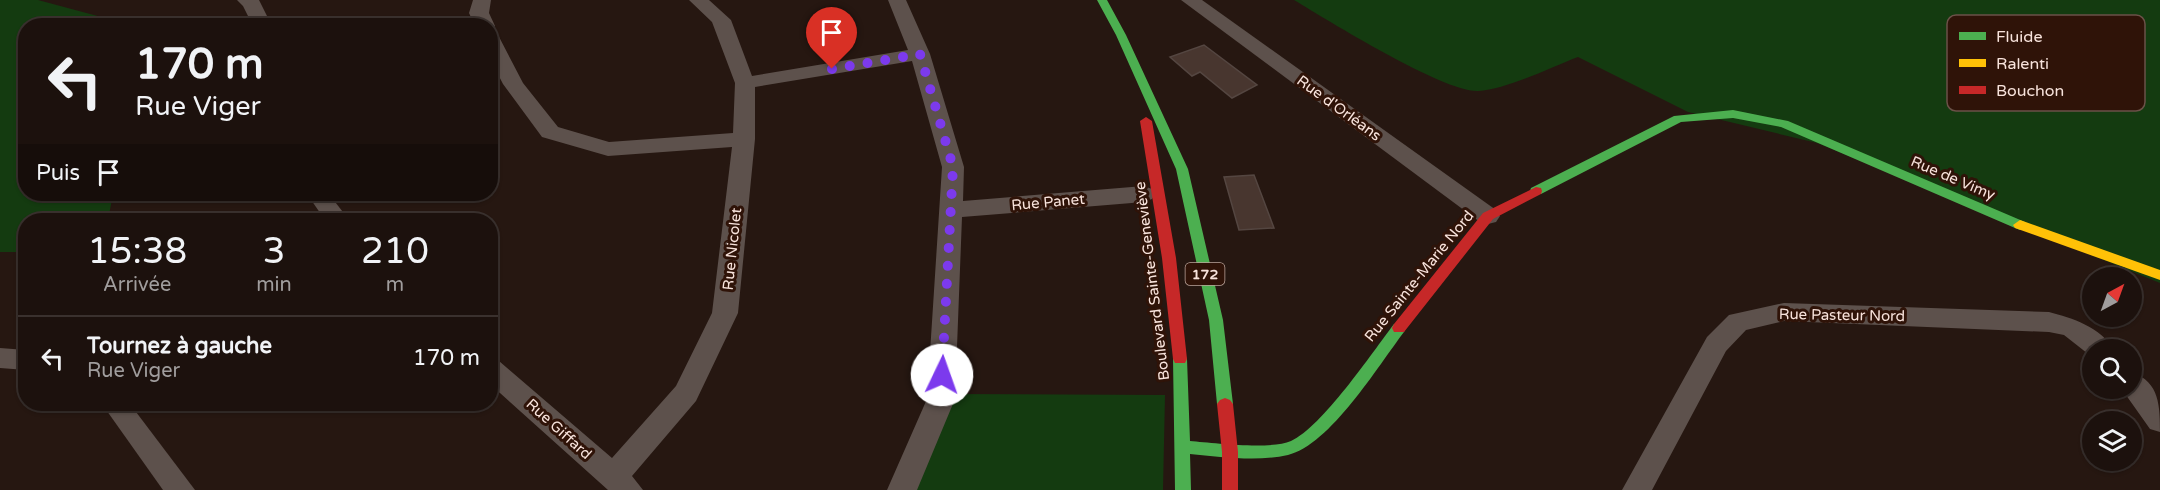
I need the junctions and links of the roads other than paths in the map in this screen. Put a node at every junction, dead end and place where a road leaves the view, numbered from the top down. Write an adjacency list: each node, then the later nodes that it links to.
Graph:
1 (246, 0): 7 (street)
2 (482, 0): 8 (street)
3 (698, 0): 12 (street, Rue Nicolet)
4 (897, 0): 10 (street)
5 (1102, 0): 11 (main road, Boulevard Sainte-Geneviève / 172)
6 (1190, 0): 19 (street, Rue d'Orléans)
7 (259, 18)
8 (481, 18)
9 (498, 53): 14 (street)
10 (920, 54): 12 (street); 17 (street)
11 (1137, 69): 28 (main road, Boulevard Sainte-Geneviève / 172); 29 (main road, Boulevard Sainte-Geneviève / 172)
12 (745, 83): 14 (street, Rue Nicolet)
13 (1733, 114): 19 (main road, Rue Sainte-Marie Nord); 20 (main road, Rue de Vimy)
14 (744, 139): 30 (street, Rue Nicolet)
15 (1144, 194): 17 (street, Rue Panet)
16 (321, 201): 18 (street)
17 (952, 210): 33 (street)
18 (331, 213)
19 (1488, 216): 29 (main road, Rue Sainte-Marie Nord)
20 (2160, 275)
21 (2086, 339): 31 (street, Rue Pasteur Nord)
22 (0, 358): 23 (street)
23 (18, 359)
24 (498, 375): 30 (street, Rue Giffard)
25 (2142, 397): 27 (street)
26 (131, 411): 32 (street)
27 (2160, 421)
28 (1184, 447): 29 (main road, Rue Sainte-Marie Nord); 34 (main road, Boulevard Sainte-Geneviève / 172)
29 (1230, 452): 35 (main road, Boulevard Sainte-Geneviève / 172)
30 (620, 484)
31 (1643, 488)
32 (180, 490)
33 (902, 490)
34 (1182, 490)
35 (1230, 490)

